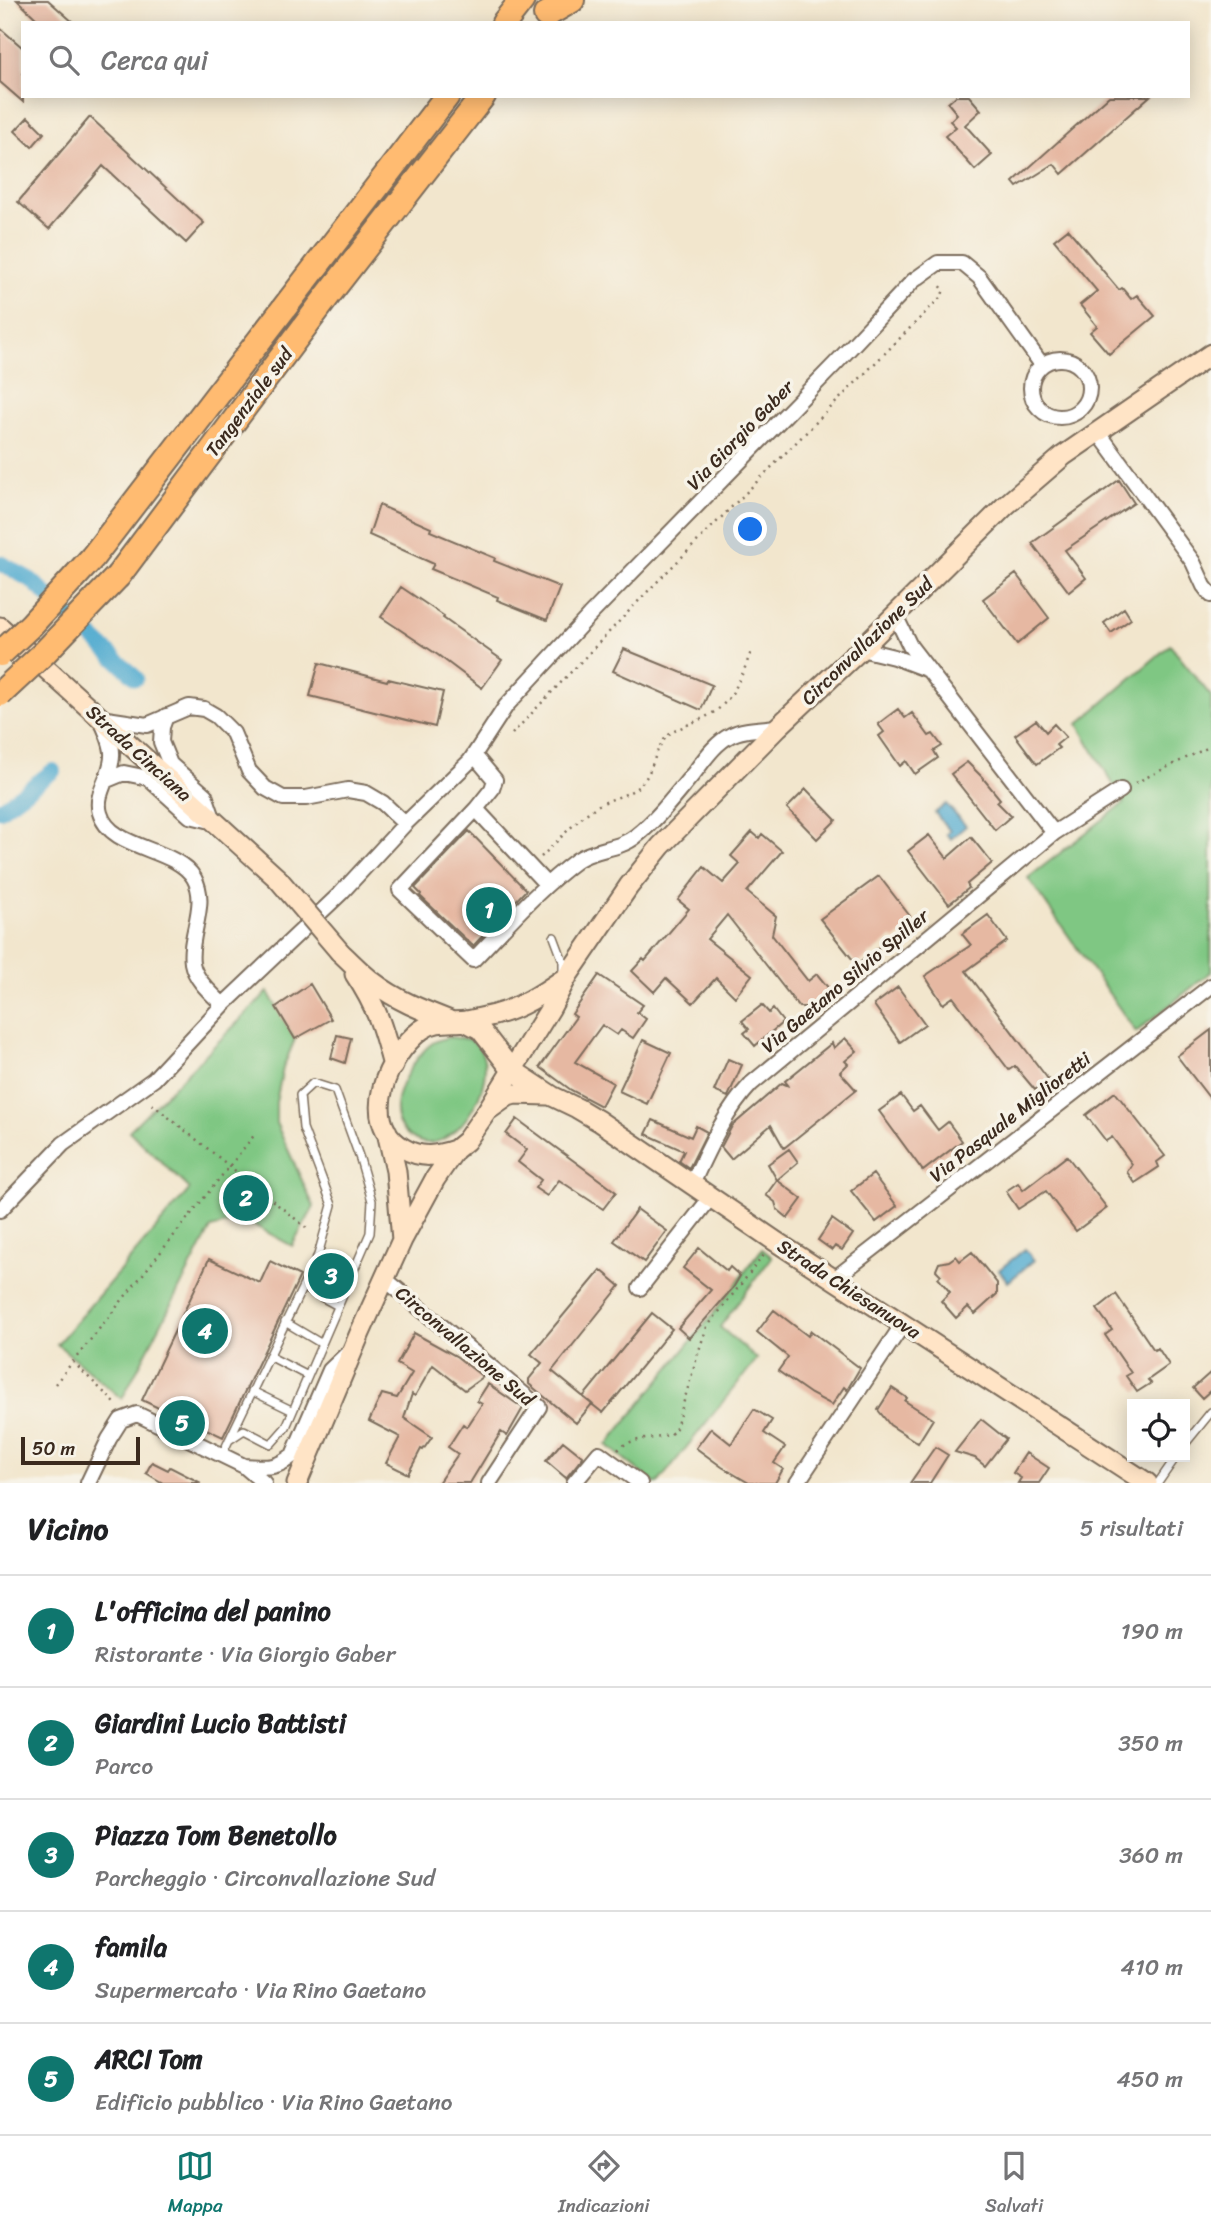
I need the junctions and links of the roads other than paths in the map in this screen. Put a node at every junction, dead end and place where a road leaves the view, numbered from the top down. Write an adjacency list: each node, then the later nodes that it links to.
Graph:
1 (522, 0): 4 (highway)
2 (572, 0): 3 (highway)
3 (548, 13)
4 (506, 21)
5 (445, 98): 14 (highway, Tangenziale sud, bridge)
6 (481, 98): 16 (highway, Tangenziale sud, bridge)
7 (1211, 354): 9 (main road, Circonvallazione Sud)
8 (1042, 365): 8 (street); 20 (street, Via Giorgio Gaber)
9 (1098, 432): 10 (street); 11 (main road, Circonvallazione Sud)
10 (1211, 595)
11 (895, 615): 13 (main road, Circonvallazione Sud); 15 (street)
12 (0, 627): 18 (main road, Strada Cinciana)
13 (862, 649): 15 (street); 19 (main road, Circonvallazione Sud)
14 (0, 654)
15 (927, 669): 26 (street)
16 (0, 694)
17 (166, 716): 18 (street); 24 (street); 25 (street)
18 (100, 718): 21 (street); 24 (main road, Strada Cinciana)
19 (778, 727): 27 (street); 30 (main road, Circonvallazione Sud)
20 (474, 755): 23 (street); 25 (street, Via Giorgio Gaber)
21 (107, 780): 24 (street); 32 (street)
22 (1121, 790): 26 (street, Via Gaetano Silvio Spiller)
23 (476, 809): 27 (street); 27 (street)
24 (215, 821): 29 (main road, Strada Cinciana, bridge)
25 (405, 824): 32 (street, Via Giorgio Gaber)
26 (1055, 832): 40 (street, Via Gaetano Silvio Spiller)
27 (547, 885)
28 (554, 937): 30 (lane)
29 (340, 951): 33 (main road); 34 (main road)
30 (566, 977): 33 (main road, Circonvallazione Sud); 35 (main road, Circonvallazione Sud)
31 (1211, 986): 46 (street, Via Pasquale Miglioretti)
32 (223, 1005): 42 (street, Via Giorgio Gaber)
33 (456, 1021): 34 (main road, Circonvallazione Sud); 35 (main road)
34 (393, 1066): 38 (main road, Circonvallazione Sud)
35 (511, 1069): 36 (main road); 37 (main road)
36 (552, 1096): 37 (main road, Circonvallazione Sud); 40 (main road, Strada Chiesanuova)
37 (487, 1111): 39 (main road, Circonvallazione Sud)
38 (387, 1131): 39 (main road); 43 (main road, Circonvallazione Sud)
39 (455, 1150): 43 (main road, Circonvallazione Sud)
40 (692, 1184): 41 (main road, Strada Chiesanuova)
41 (711, 1197): 46 (main road, Strada Chiesanuova); 49 (street)
42 (0, 1210)
43 (402, 1240): 47 (main road, Circonvallazione Sud)
44 (318, 1255): 45 (lane); 45 (lane); 48 (lane)
45 (353, 1271): 50 (lane)
46 (834, 1279): 52 (main road, Strada Chiesanuova)
47 (386, 1280): 54 (main road, Circonvallazione Sud); 68 (street, Circonvallazione Sud)
48 (303, 1287): 50 (lane); 51 (lane)
49 (640, 1288)
50 (338, 1306): 53 (lane)
51 (285, 1322): 53 (lane); 55 (lane)
52 (903, 1324): 71 (street); 72 (main road, Strada Chiesanuova)
53 (322, 1344): 56 (lane)
54 (354, 1348): 64 (street); 67 (main road, Circonvallazione Sud)
55 (269, 1356): 56 (lane); 57 (lane)
56 (308, 1376): 58 (lane)
57 (252, 1391): 58 (lane); 61 (lane)
58 (293, 1411): 61 (lane)
59 (1211, 1412): 60 (lane)
60 (1190, 1438)
61 (229, 1440): 62 (lane)
62 (222, 1455): 64 (street); 66 (street)
63 (1173, 1462): 73 (lane)
64 (244, 1466): 65 (street)
65 (266, 1482)
66 (88, 1483)
67 (297, 1483)
68 (489, 1483)
69 (574, 1483): 70 (street)
70 (640, 1483)
71 (797, 1483)
72 (1147, 1483)
73 (1158, 1483)

